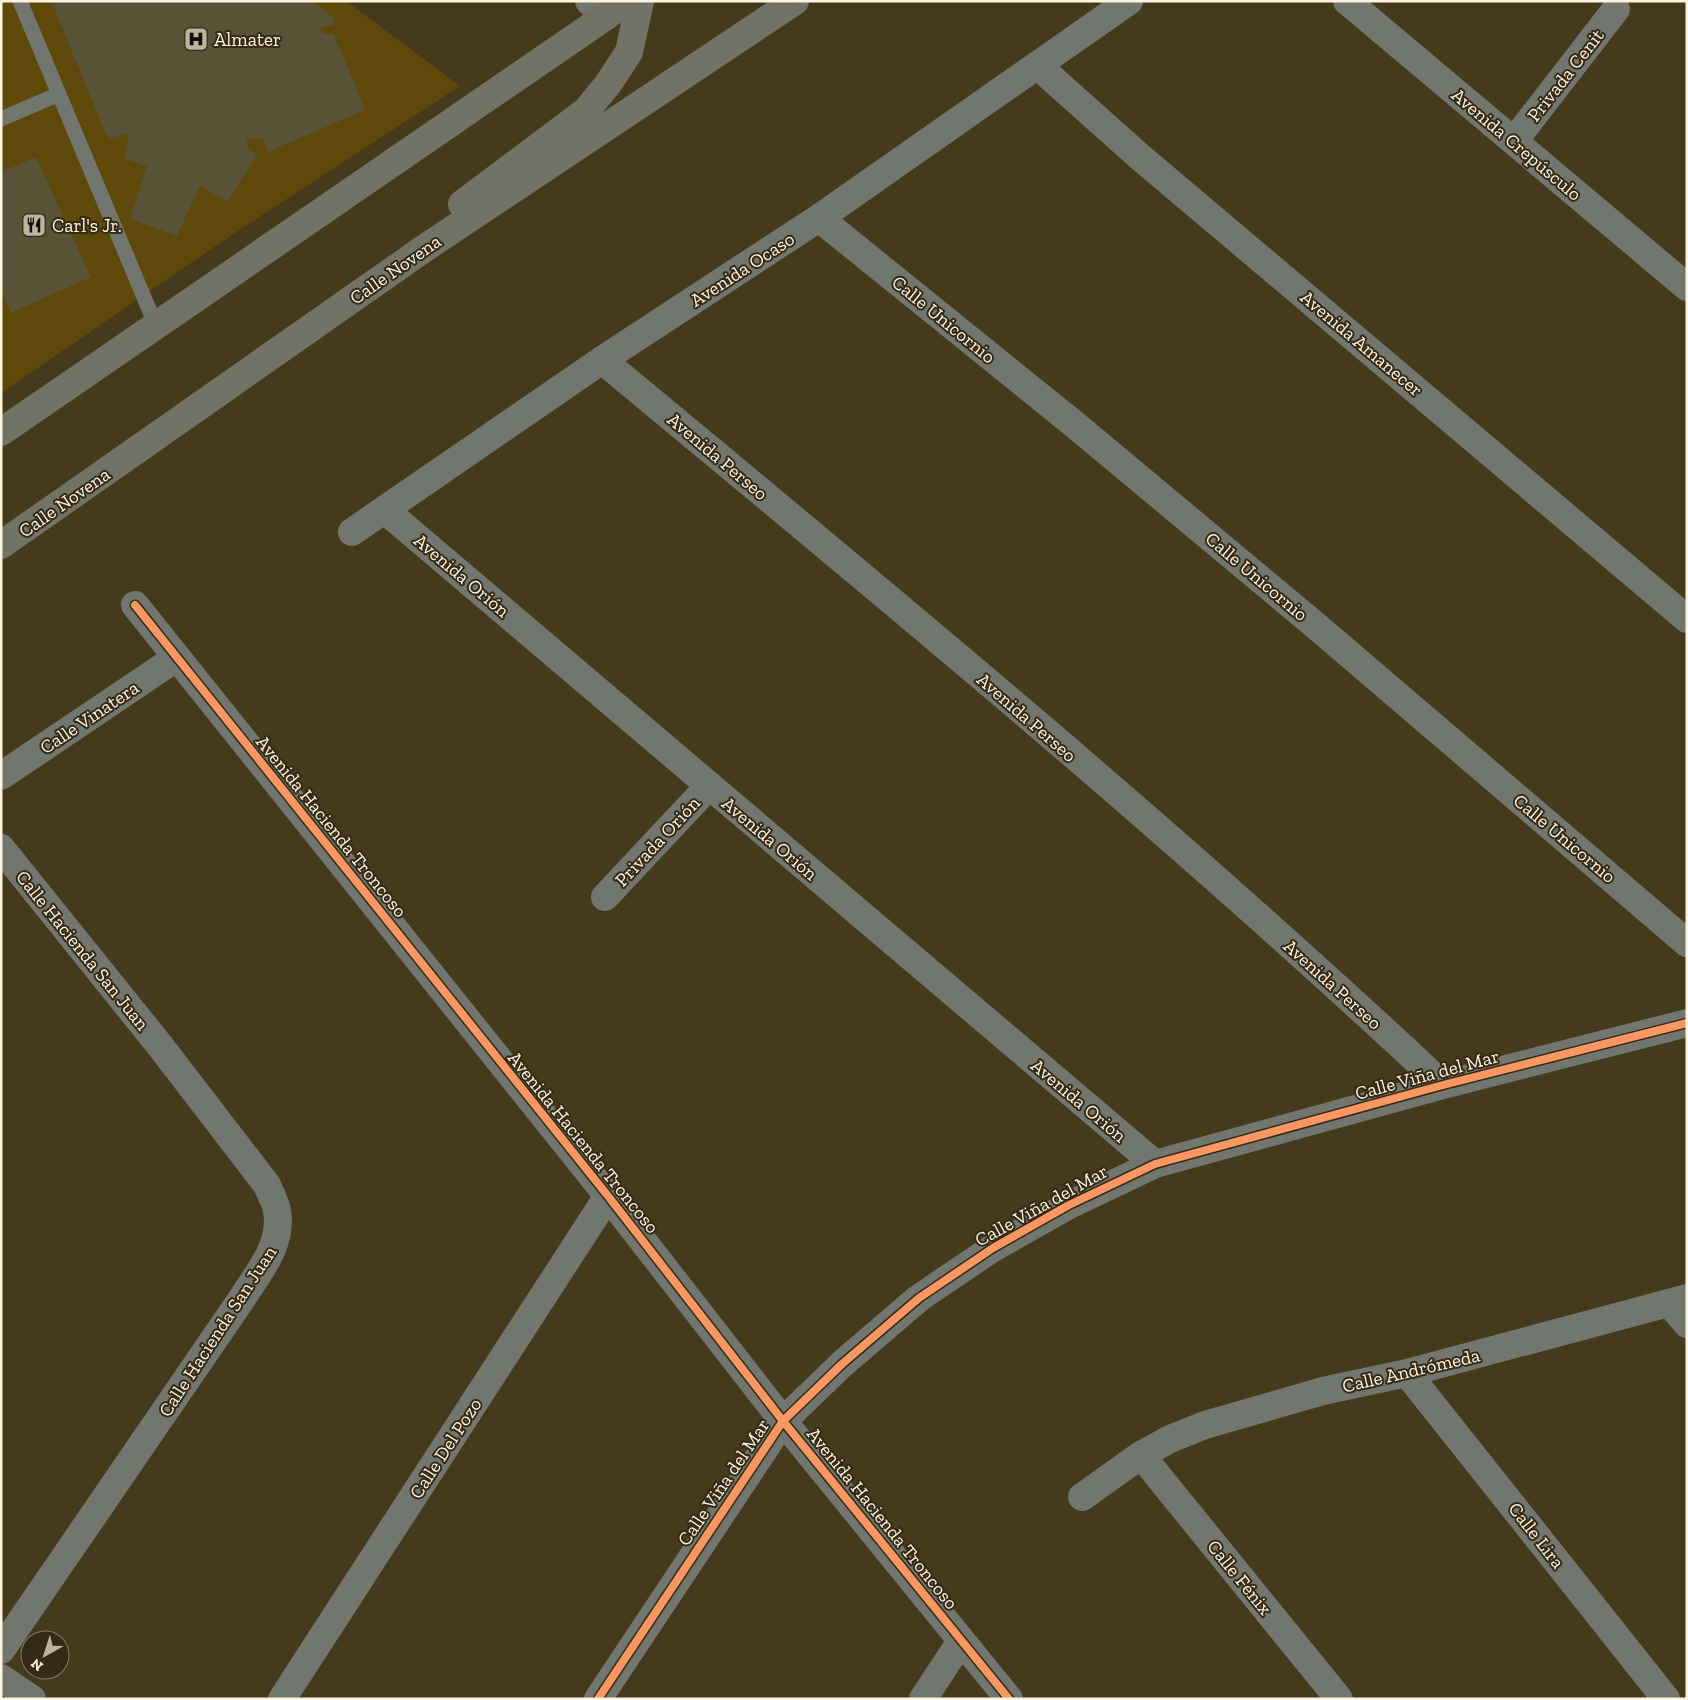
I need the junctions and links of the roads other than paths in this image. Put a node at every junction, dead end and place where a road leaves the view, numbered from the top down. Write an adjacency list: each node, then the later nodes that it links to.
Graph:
1 (20, 1): 10 (lane)
2 (628, 1): 7 (main road)
3 (640, 1): 14 (main road)
4 (795, 1): 14 (main road, Calle Novena)
5 (1129, 1): 9 (street, Avenida Ocaso)
6 (1347, 1): 12 (street, Avenida Crepúsculo)
7 (597, 9): 16 (main road)
8 (1616, 9): 12 (street, Privada Cenit)
9 (1038, 66): 13 (street, Avenida Ocaso); 23 (street, Avenida Amanecer)
10 (58, 94): 11 (lane); 16 (lane)
11 (1, 119)
12 (1514, 141): 15 (street, Avenida Crepúsculo)
13 (819, 218): 17 (street, Avenida Ocaso); 29 (street, Calle Unicornio)
14 (422, 250): 21 (main road, Calle Novena)
15 (1687, 287)
16 (156, 326): 18 (main road)
17 (602, 360): 19 (street, Avenida Ocaso); 31 (street, Avenida Perseo)
18 (1, 432)
19 (386, 511): 20 (street, Avenida Ocaso); 26 (street, Avenida Orión)
20 (352, 532)
21 (1, 545)
22 (135, 605): 24 (street, Avenida Hacienda Troncoso)
23 (1687, 619)
24 (176, 658): 25 (street, Calle Vinatera); 33 (street, Avenida Hacienda Troncoso)
25 (1, 776)
26 (709, 786): 28 (street, Privada Orión); 32 (street, Avenida Orión)
27 (1, 848): 40 (street, Calle Hacienda San Juan)
28 (605, 897)
29 (1687, 943)
30 (1687, 1023): 31 (street, Calle Viña del Mar)
31 (1443, 1086): 32 (street, Calle Viña del Mar)
32 (1155, 1164): 36 (street, Calle Viña del Mar)
33 (608, 1196): 36 (street, Avenida Hacienda Troncoso); 43 (street, Calle Del Pozo)
34 (1681, 1309): 35 (street, Calle Andrómeda)
35 (1407, 1373): 37 (street, Calle Andrómeda); 48 (street, Calle Lira)
36 (783, 1421): 39 (street, Avenida Hacienda Troncoso); 44 (street, Calle Viña del Mar)
37 (1141, 1455): 38 (street, Calle Andrómeda); 47 (street, Calle Fénix)
38 (1082, 1497)
39 (961, 1642): 45 (street); 46 (street, Avenida Hacienda Troncoso)
40 (1, 1650)
41 (1, 1678): 42 (street)
42 (32, 1699)
43 (282, 1699)
44 (598, 1699)
45 (923, 1699)
46 (1009, 1699)
47 (1339, 1699)
48 (1666, 1699)

